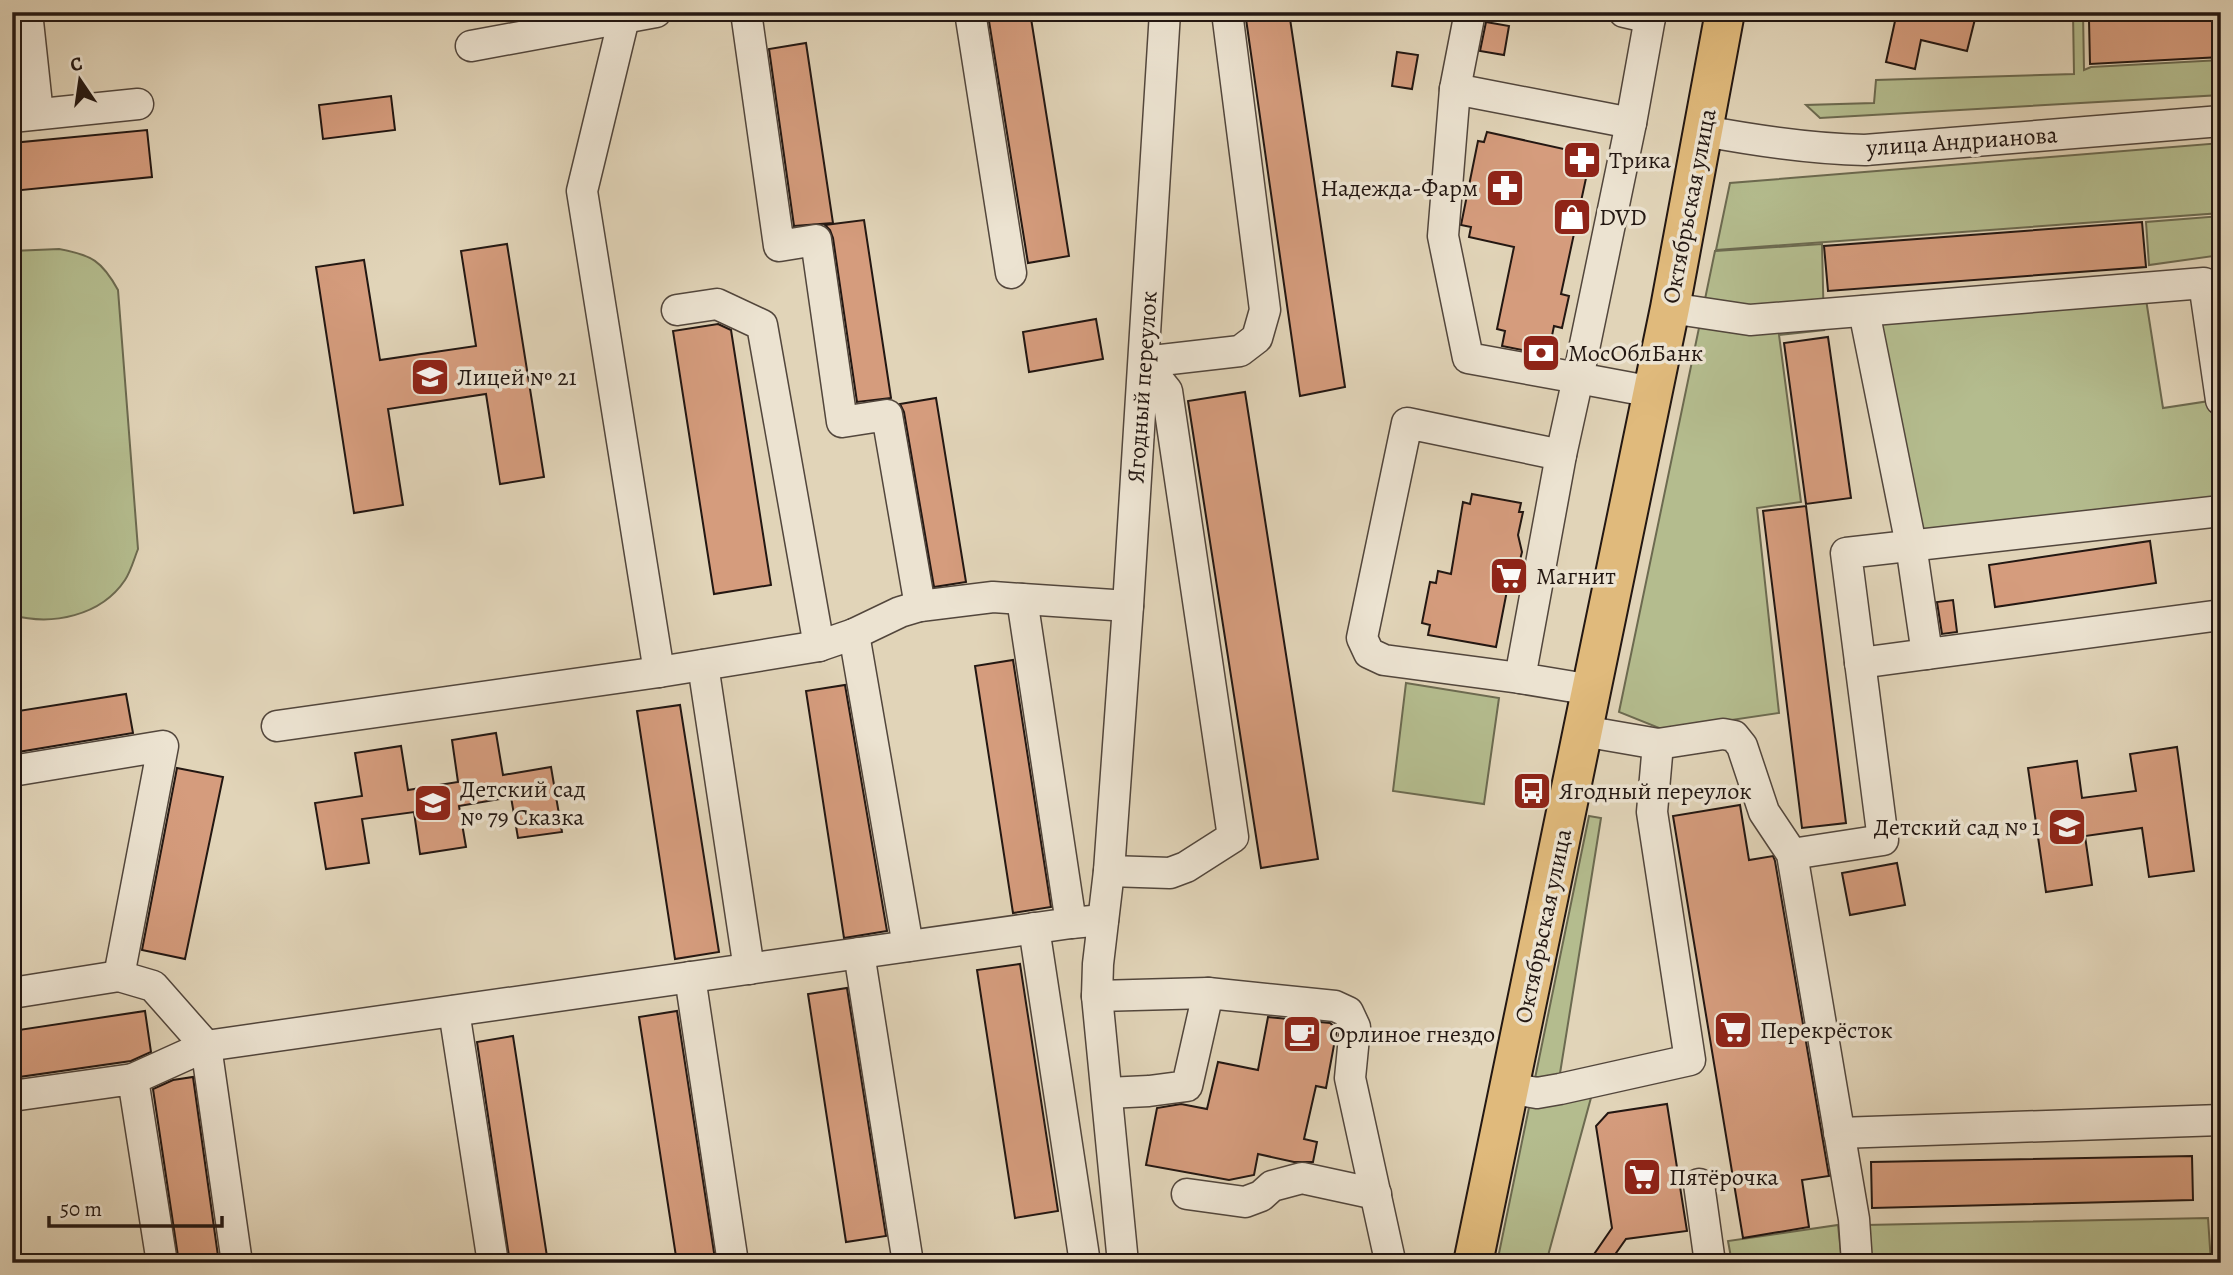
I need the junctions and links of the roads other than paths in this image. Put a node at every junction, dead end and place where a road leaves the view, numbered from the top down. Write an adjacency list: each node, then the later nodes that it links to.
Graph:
1 (27, 12): 14 (street)
2 (656, 12): 10 (street)
3 (746, 12): 30 (street)
4 (970, 12): 18 (street)
5 (1165, 12): 22 (street, Ягодный переулок)
6 (1227, 12): 22 (street)
7 (1470, 12): 12 (street)
8 (1725, 12): 17 (main road, Октябрьская улица)
9 (1642, 14): 16 (street)
10 (624, 18): 11 (street); 38 (street)
11 (471, 46)
12 (1455, 89): 16 (street); 23 (street)
13 (138, 104): 14 (street)
14 (25, 116)
15 (2221, 121): 17 (street, улица Андрианова)
16 (1631, 123): 23 (street)
17 (1704, 131): 19 (main road, Октябрьская улица)
18 (1011, 274)
19 (1670, 308): 21 (street); 24 (main road, Октябрьская улица)
20 (677, 310): 34 (street)
21 (1864, 312): 25 (street); 28 (street)
22 (1144, 362): 31 (street, Ягодный переулок); 46 (street)
23 (1578, 378): 24 (street); 26 (street)
24 (1653, 392): 40 (main road, Октябрьская улица)
25 (2221, 400)
26 (1561, 455): 39 (street); 39 (street)
27 (2221, 511): 28 (street)
28 (1911, 545): 35 (street); 36 (street)
29 (1022, 599): 30 (street); 31 (street); 48 (street)
30 (920, 606): 33 (street)
31 (1128, 606): 46 (street, Ягодный переулок)
32 (2221, 615): 35 (street)
33 (854, 634): 34 (street); 50 (street)
34 (820, 646): 37 (street)
35 (1927, 654): 36 (street)
36 (1860, 663): 45 (street)
37 (703, 665): 38 (street); 52 (street)
38 (659, 672): 41 (street)
39 (1520, 678): 40 (street)
40 (1592, 690): 42 (main road, Октябрьская улица)
41 (277, 726)
42 (1583, 731): 43 (street); 61 (main road, Октябрьская улица)
43 (1658, 744): 45 (street); 61 (street)
44 (12, 771): 53 (street)
45 (1792, 854): 65 (street)
46 (1109, 871): 47 (street, Ягодный переулок)
47 (1103, 920): 48 (street); 57 (street, Ягодный переулок)
48 (1071, 923): 49 (street)
49 (1034, 928): 50 (street); 74 (street)
50 (908, 946): 51 (street)
51 (859, 953): 52 (street); 73 (street)
52 (749, 969): 54 (street)
53 (119, 976): 55 (street); 59 (street)
54 (690, 977): 58 (street); 72 (street)
55 (12, 993)
56 (1208, 993): 57 (street); 62 (street); 68 (street)
57 (1097, 996): 62 (street, Ягодный переулок)
58 (454, 1011): 59 (street); 71 (street)
59 (206, 1046): 60 (street); 70 (street)
60 (132, 1079): 63 (street); 69 (street)
61 (1509, 1087): 77 (main road, Октябрьская улица)
62 (1107, 1093): 75 (street, Ягодный переулок)
63 (12, 1096)
64 (2221, 1120): 65 (street)
65 (1839, 1133): 79 (street)
66 (1699, 1184): 78 (street)
67 (1188, 1194): 68 (street)
68 (1376, 1194): 76 (street)
69 (162, 1263)
70 (237, 1263)
71 (492, 1263)
72 (733, 1263)
73 (908, 1263)
74 (1085, 1263)
75 (1123, 1263)
76 (1387, 1263)
77 (1473, 1263)
78 (1710, 1263)
79 (1857, 1263)

